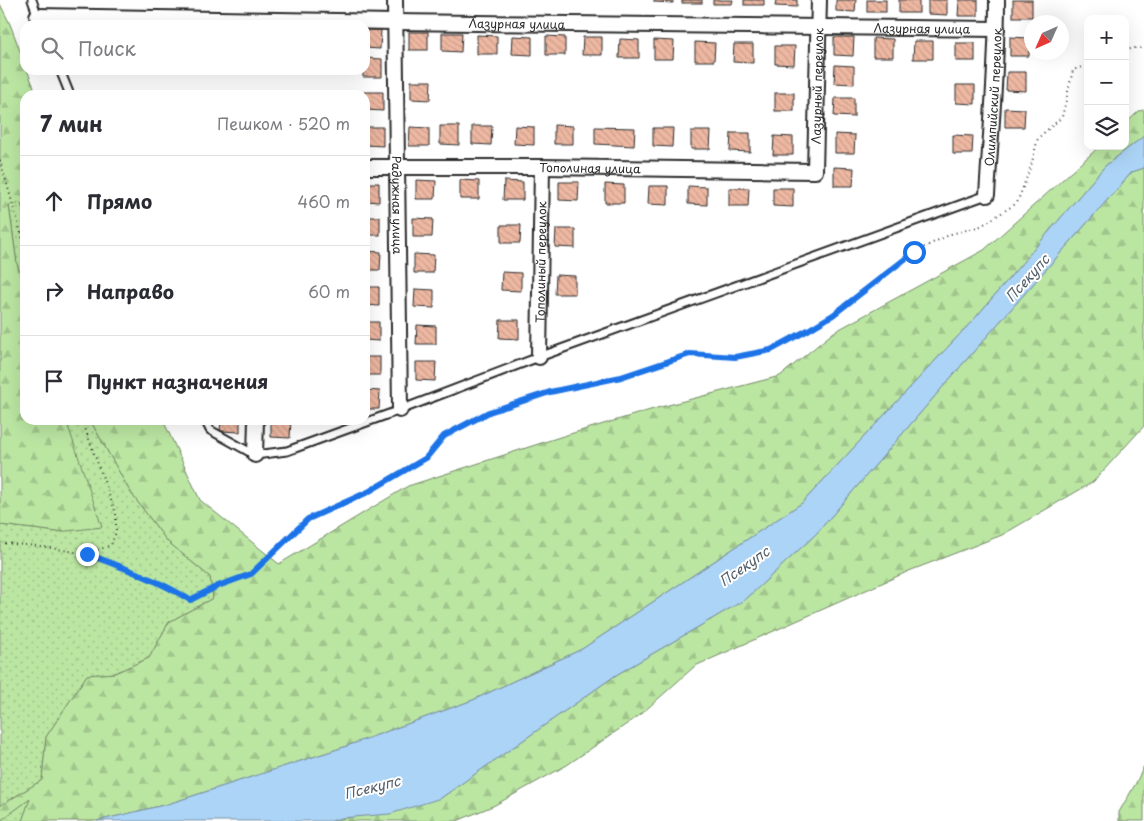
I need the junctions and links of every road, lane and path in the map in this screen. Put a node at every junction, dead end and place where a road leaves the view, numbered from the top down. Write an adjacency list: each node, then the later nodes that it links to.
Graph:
1 (32, 0): 5 (lane)
2 (395, 0): 7 (street, Радужная улица)
3 (819, 0): 8 (street, Лазурный переулок)
4 (997, 0): 9 (street, Олимпийский переулок)
5 (39, 20)
6 (370, 22): 7 (street, Лазурная улица)
7 (395, 22): 8 (street, Лазурная улица); 17 (street, Радужная улица)
8 (819, 26): 9 (street, Лазурная улица); 19 (street, Лазурный переулок)
9 (997, 29): 20 (street, Олимпийский переулок)
10 (1144, 48): 11 (path)
11 (1129, 50)
12 (1084, 66): 31 (path)
13 (62, 75): 14 (lane)
14 (68, 90)
15 (0, 160): 21 (path)
16 (370, 167): 17 (street, Тополиная улица)
17 (397, 167): 18 (street, Тополиная улица); 23 (street, Радужная улица)
18 (542, 167): 19 (street, Тополиная улица); 22 (street, Тополиный переулок)
19 (815, 171)
20 (987, 195): 22 (lane)
21 (20, 230)
22 (539, 357): 23 (lane)
23 (400, 410): 24 (lane)
24 (370, 421)
25 (84, 425): 31 (path)
26 (208, 425): 29 (lane)
27 (256, 425): 29 (street)
28 (359, 425): 29 (lane)
29 (255, 455)
30 (0, 542): 31 (path)
31 (87, 554)

